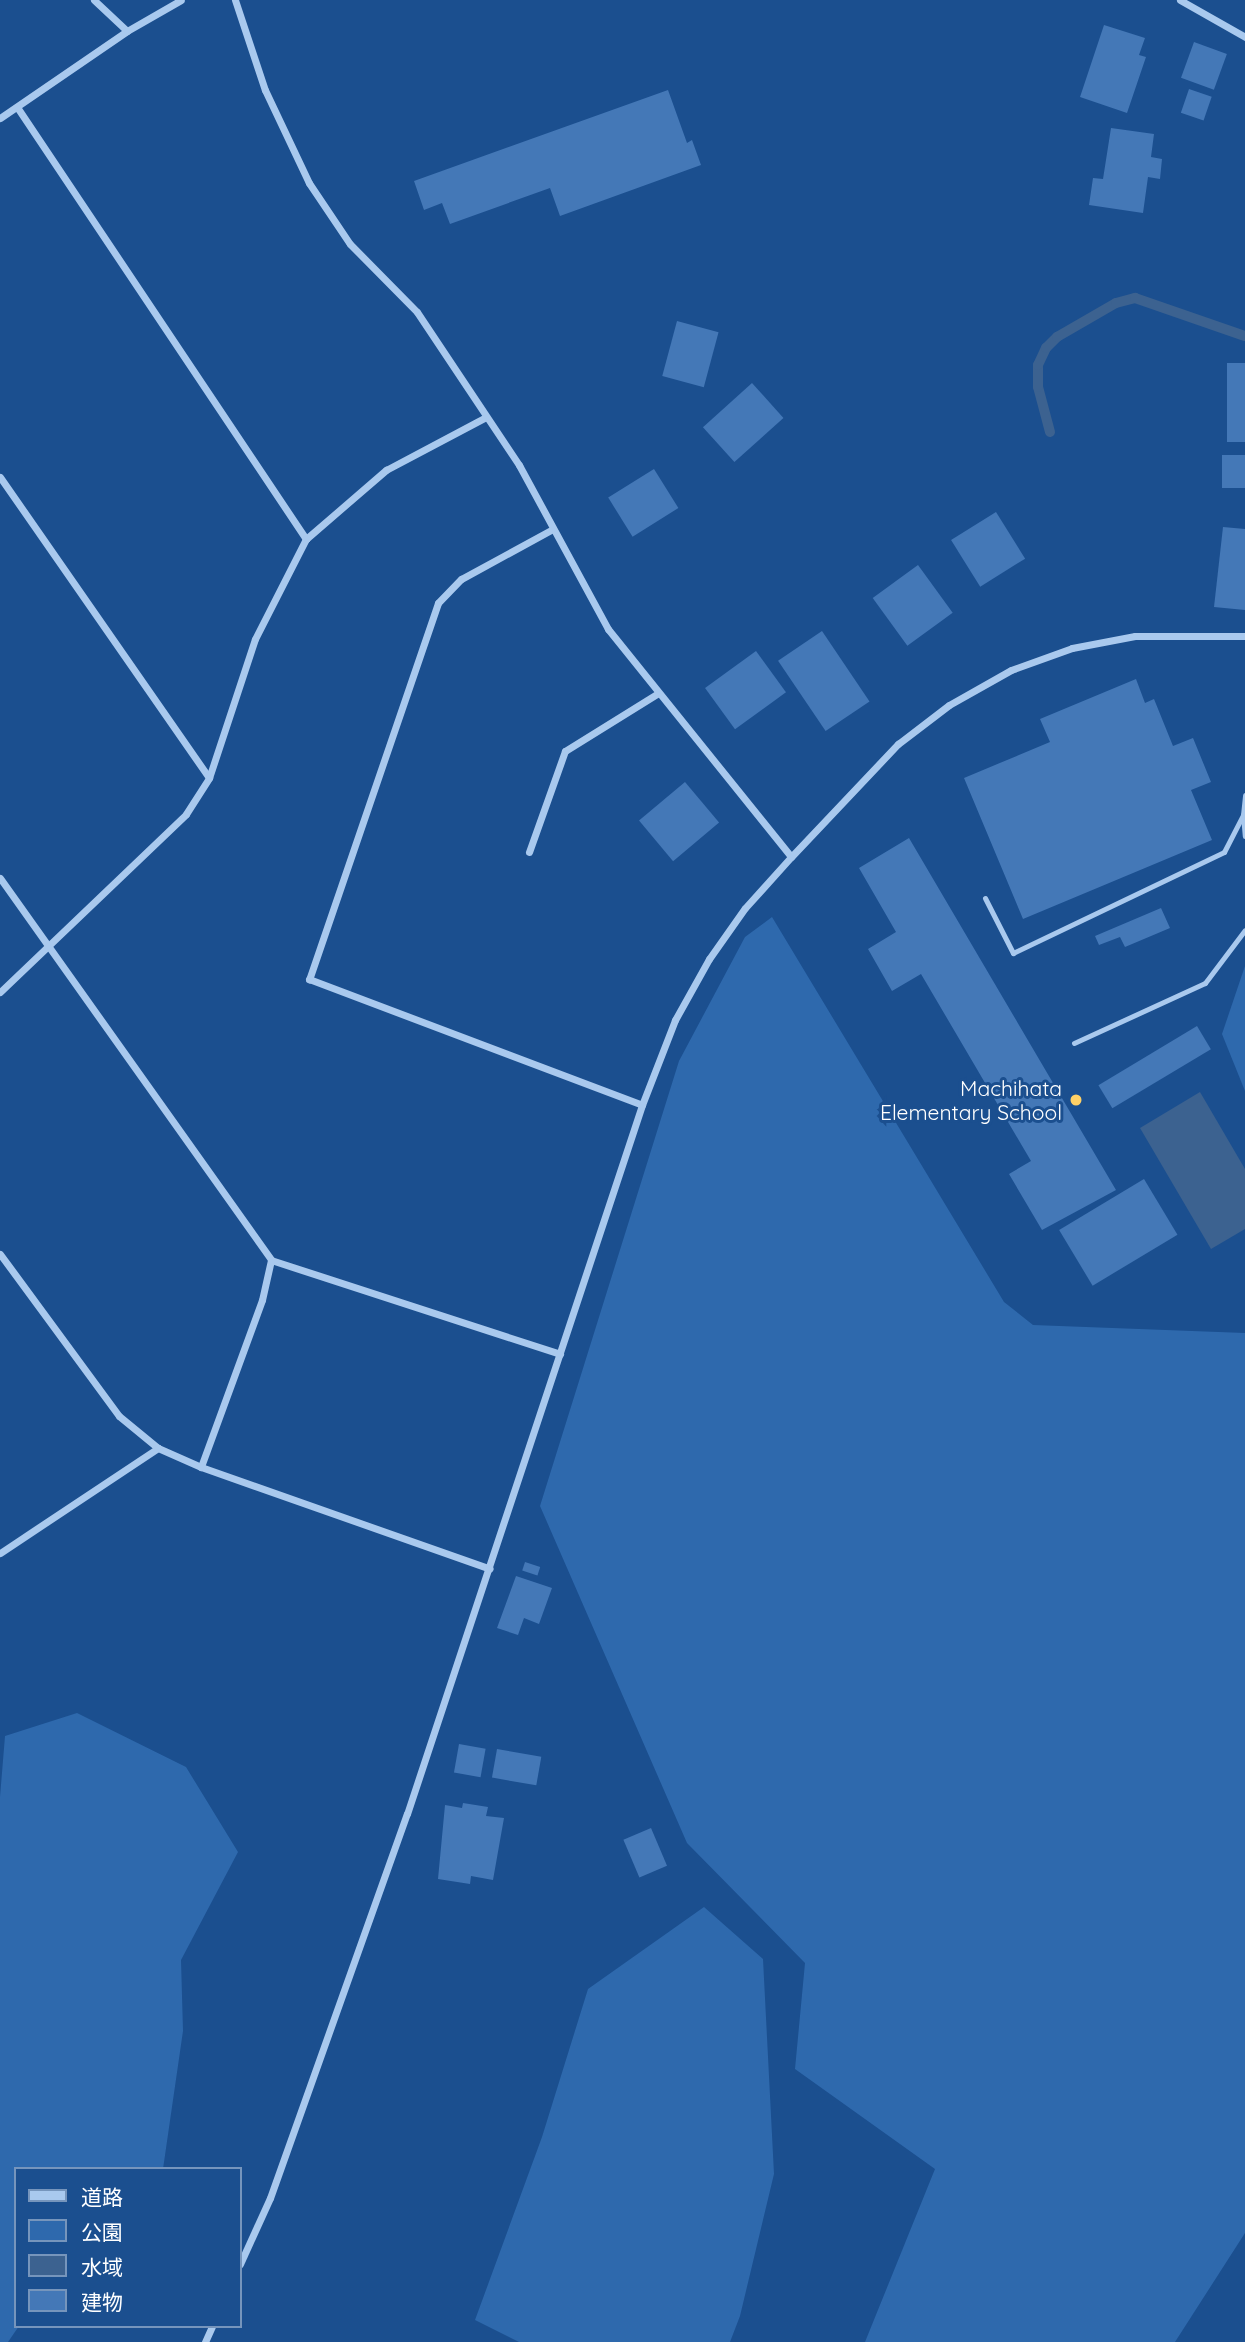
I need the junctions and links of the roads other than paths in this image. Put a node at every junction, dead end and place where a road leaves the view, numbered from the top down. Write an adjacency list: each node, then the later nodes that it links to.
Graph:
1 (94, 0): 5 (street)
2 (181, 0): 5 (street)
3 (235, 0): 9 (street)
4 (1180, 0): 6 (street)
5 (127, 31): 7 (street)
6 (1245, 37)
7 (17, 107): 8 (street); 12 (street)
8 (0, 118)
9 (486, 417): 11 (street); 12 (street)
10 (0, 478): 15 (street)
11 (551, 530): 14 (street); 27 (street)
12 (306, 539): 15 (street)
13 (1245, 636): 20 (street)
14 (657, 694): 19 (street); 20 (street)
15 (209, 778): 24 (street)
16 (1245, 795): 17 (lane)
17 (1243, 815): 18 (lane); 22 (lane)
18 (1245, 836)
19 (529, 852)
20 (791, 857): 27 (street)
21 (0, 878): 24 (street)
22 (985, 898)
23 (1245, 930): 26 (lane)
24 (46, 946): 25 (street); 29 (street)
25 (0, 992)
26 (1074, 1043)
27 (642, 1105): 30 (street)
28 (0, 1254): 31 (street)
29 (271, 1260): 30 (street); 32 (street)
30 (559, 1354): 34 (street)
31 (158, 1448): 32 (street); 33 (street)
32 (201, 1467): 34 (street)
33 (0, 1553)
34 (490, 1569): 35 (street)
35 (242, 2260)

